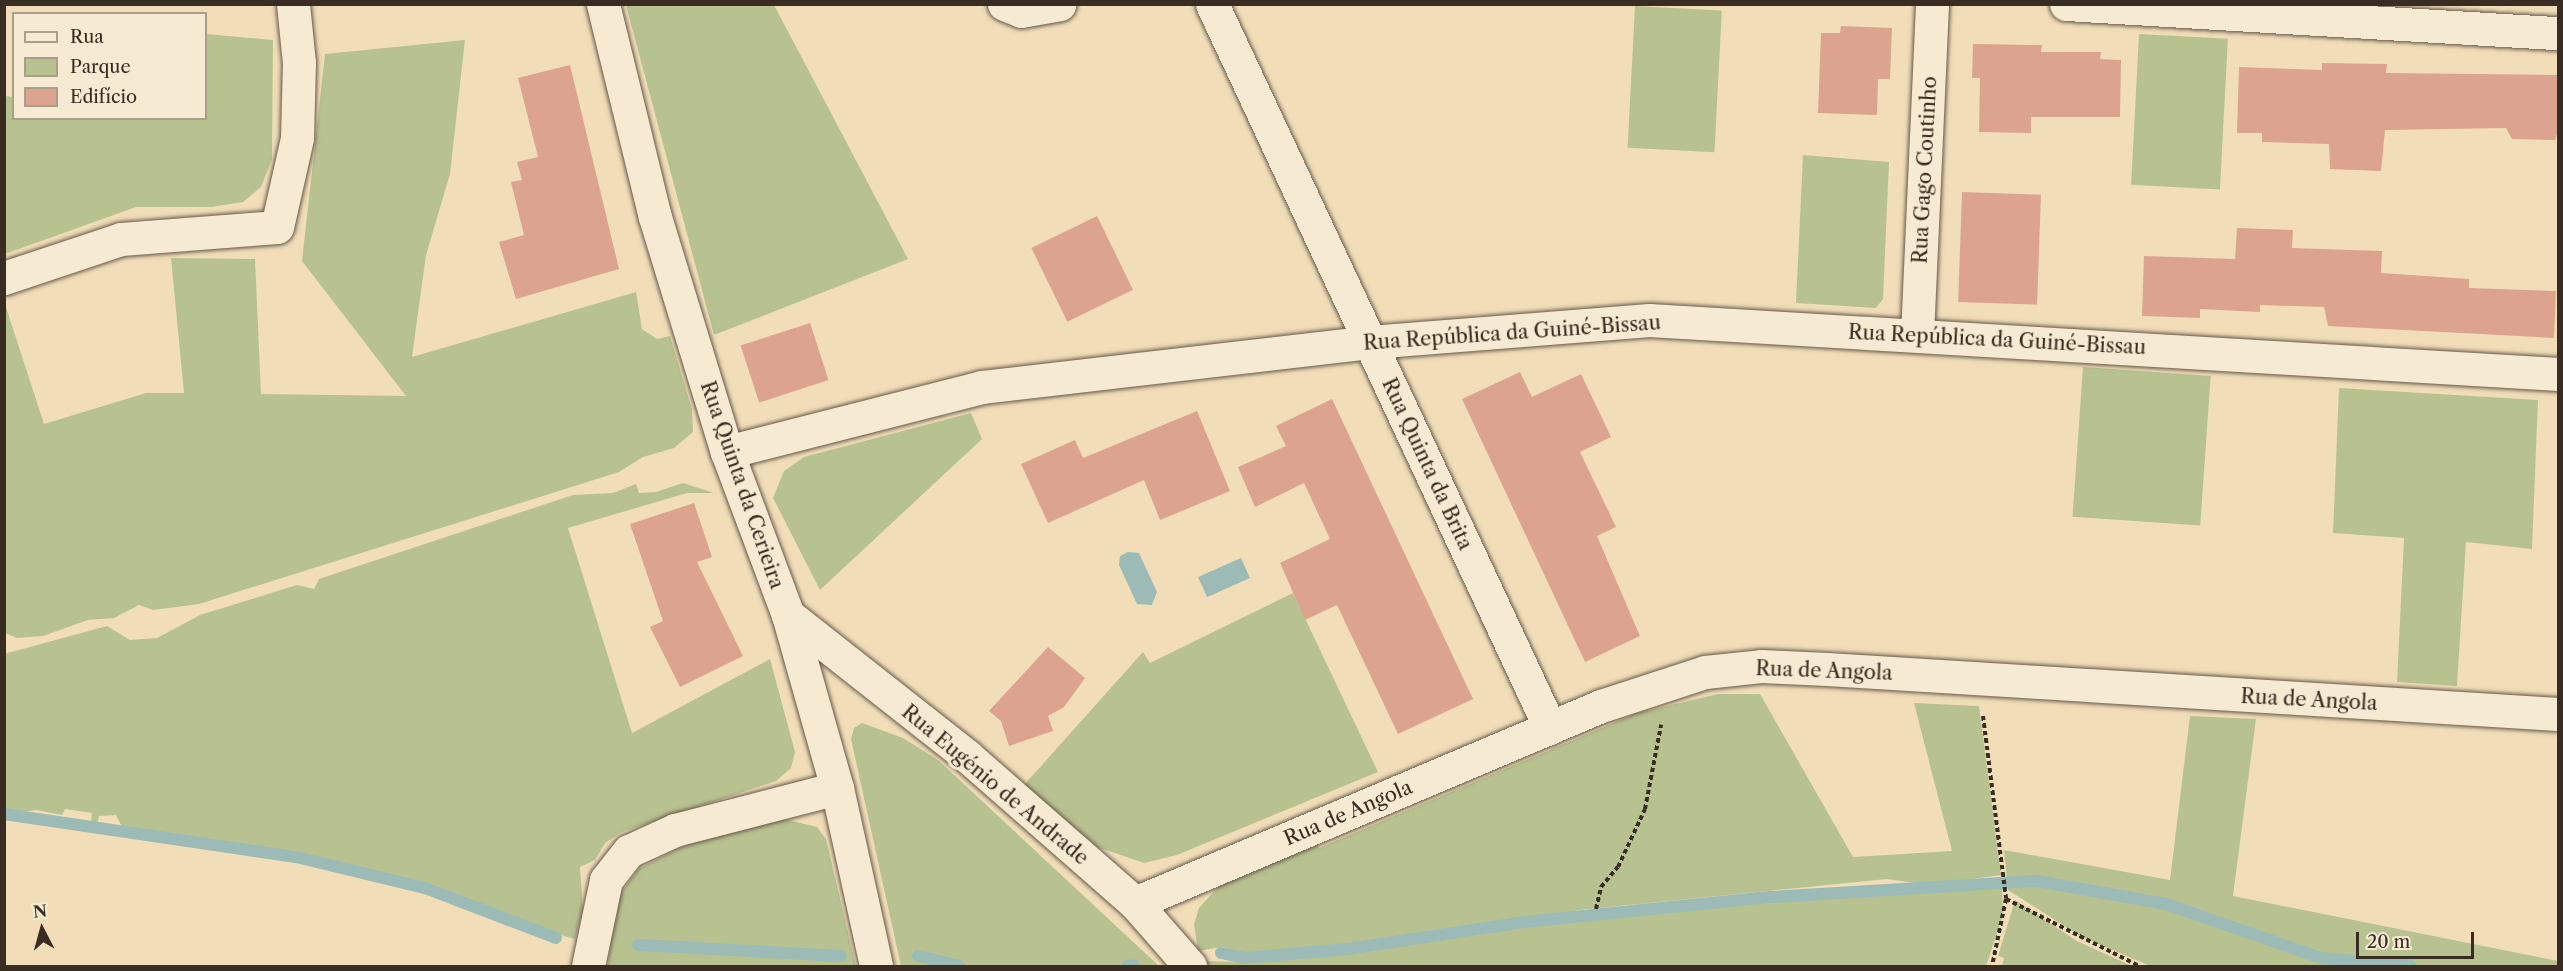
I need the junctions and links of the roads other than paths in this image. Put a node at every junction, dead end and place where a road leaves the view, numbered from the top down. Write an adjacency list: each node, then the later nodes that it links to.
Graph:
1 (293, 4): 9 (street)
2 (603, 4): 13 (street, Rua Quinta da Cerieira)
3 (1004, 4): 4 (street)
4 (1059, 4)
5 (1212, 4): 11 (street, Rua Quinta da Brita)
6 (1932, 4): 10 (street, Rua Gago Coutinho)
7 (2066, 4): 8 (street)
8 (2559, 33)
9 (4, 278)
10 (1917, 335): 11 (street, Rua República da Guiné-Bissau); 12 (street, Rua República da Guiné-Bissau)
11 (1370, 342): 13 (street, Rua República da Guiné-Bissau); 16 (street, Rua Quinta da Brita)
12 (2559, 374)
13 (727, 452): 14 (street, Rua Quinta da Cerieira)
14 (788, 615): 17 (street, Rua Quinta da Cerieira); 18 (street, Rua Eugénio de Andrade)
15 (2559, 714): 16 (street, Rua de Angola)
16 (1550, 728): 18 (street, Rua de Angola)
17 (837, 788): 19 (street); 20 (street, Rua Quinta da Cerieira)
18 (1135, 903): 21 (street, Rua Eugénio de Andrade)
19 (588, 966)
20 (876, 966)
21 (1190, 966)

